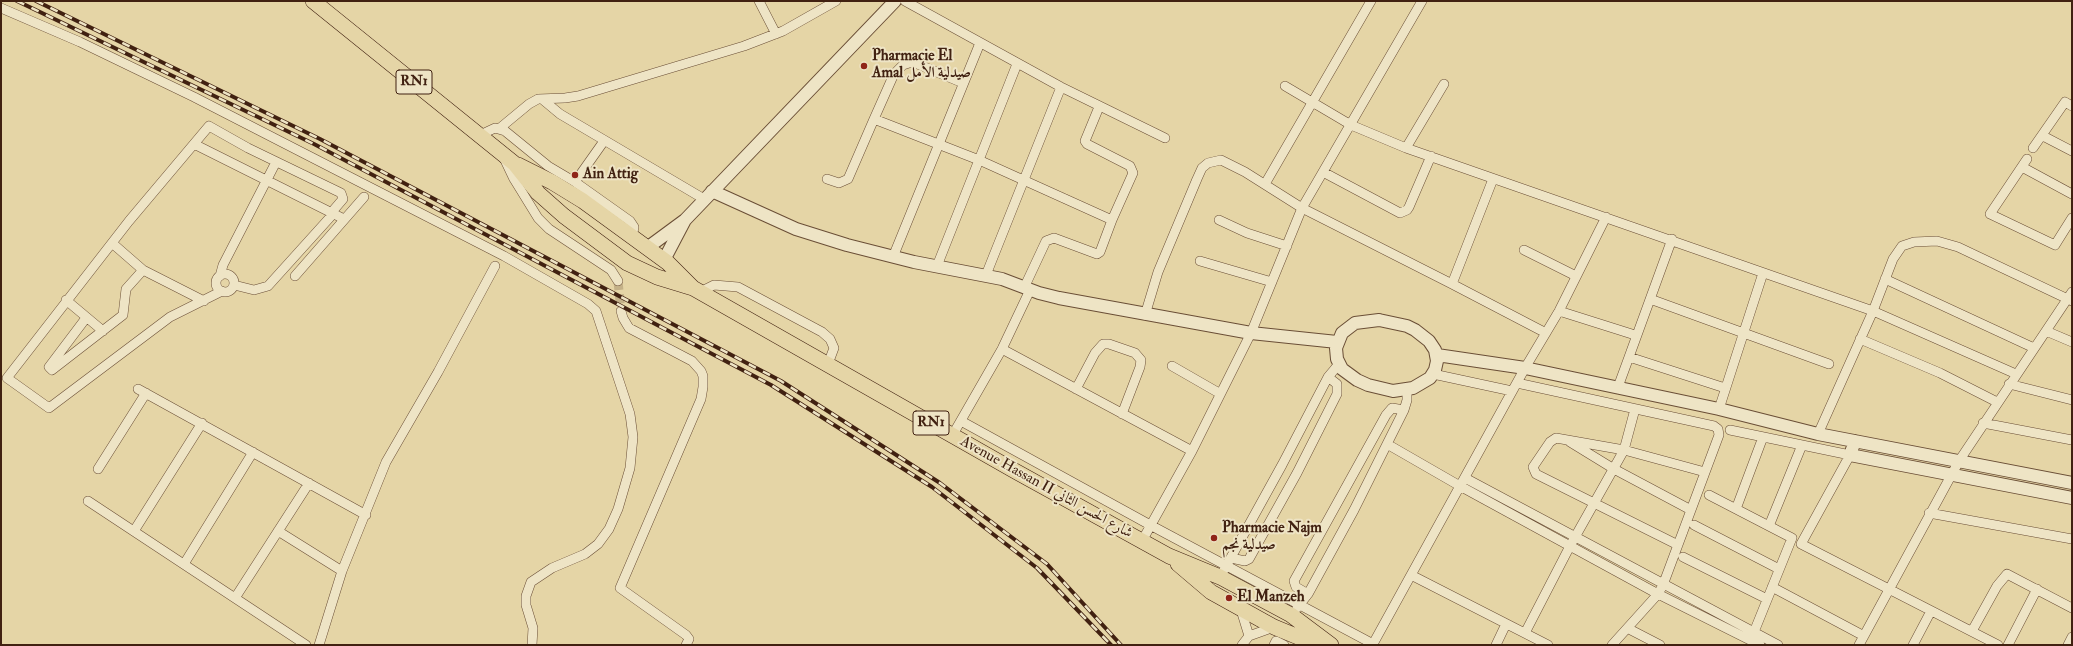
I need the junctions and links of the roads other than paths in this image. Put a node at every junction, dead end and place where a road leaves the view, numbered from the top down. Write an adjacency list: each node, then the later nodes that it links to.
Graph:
1 (313, 1): 23 (main road, Avenue Hassan II شارع الحسن الثاني / RN1)
2 (759, 1): 9 (street)
3 (896, 1): 45 (street)
4 (906, 1): 10 (street)
5 (1371, 1): 17 (street)
6 (1422, 1): 21 (street)
7 (829, 2): 9 (street)
8 (1, 8): 205 (street)
9 (776, 34): 16 (street)
10 (980, 43): 11 (street); 12 (street)
11 (1017, 64): 15 (street); 34 (street)
12 (964, 83): 20 (street); 27 (street)
13 (1444, 84): 29 (street)
14 (1285, 86): 17 (street)
15 (1061, 87): 19 (street); 38 (street)
16 (542, 99): 22 (street); 26 (street)
17 (1312, 103): 21 (street); 42 (street)
18 (2072, 106): 24 (street)
19 (1099, 107): 25 (street); 54 (street)
20 (874, 119): 27 (street); 41 (street)
21 (1351, 125): 29 (street); 37 (street)
22 (500, 128): 23 (street); 43 (street)
23 (478, 136): 32 (main road, Avenue Hassan II شارع الحسن الثاني / RN1)
24 (2043, 136): 30 (street); 31 (street)
25 (1165, 138)
26 (604, 141): 43 (street); 45 (street)
27 (938, 143): 34 (street); 62 (street)
28 (194, 144): 35 (street); 40 (street); 58 (street)
29 (1406, 148): 33 (street)
30 (2033, 148)
31 (2072, 151)
32 (503, 154): 36 (main road, Avenue Hassan II شارع الحسن الثاني / RN1); 56 (street)
33 (1431, 156): 37 (street); 39 (street)
34 (979, 160): 38 (street); 66 (street)
35 (276, 162): 40 (street); 49 (street)
36 (515, 164): 43 (main road, Avenue Hassan II شارع الحسن الثاني / RN1); 48 (main road, Avenue Hassan II شارع الحسن الثاني / RN1)
37 (1323, 172): 47 (street)
38 (1023, 179): 54 (street); 70 (street)
39 (1493, 179): 50 (street); 77 (street)
40 (267, 180): 49 (street); 71 (street)
41 (827, 180)
42 (1265, 184): 47 (street); 89 (street)
43 (572, 187): 48 (main road); 60 (main road, Avenue Hassan II شارع الحسن الثاني / RN1)
44 (2072, 194): 52 (street)
45 (708, 195): 53 (street); 62 (street)
46 (364, 197): 51 (street)
47 (1302, 208): 59 (street); 77 (street)
48 (560, 212): 56 (street); 67 (main road, Avenue Hassan II شارع الحسن الثاني / RN1)
49 (332, 213): 51 (street); 78 (street)
50 (1606, 217): 57 (street); 73 (street)
51 (344, 218): 72 (street)
52 (2072, 218)
53 (685, 220): 60 (street); 63 (street)
54 (1112, 220): 79 (street)
55 (1219, 220): 59 (street)
56 (560, 236): 75 (street)
57 (1672, 239): 69 (street); 83 (street)
58 (112, 242): 68 (street); 84 (street)
59 (1287, 246): 76 (street)
60 (649, 249): 63 (main road, Avenue Hassan II شارع الحسن الثاني / RN1); 67 (main road)
61 (1524, 250): 73 (street)
62 (893, 257): 66 (street)
63 (664, 260): 80 (main road, Avenue Hassan II شارع الحسن الثاني / RN1)
64 (1200, 261): 76 (street)
65 (495, 266): 160 (street)
66 (937, 266): 70 (street)
67 (635, 268): 80 (main road, Avenue Hassan II شارع الحسن الثاني / RN1)
68 (143, 270): 85 (street); 91 (street)
69 (1762, 273): 87 (street); 95 (street)
70 (986, 275): 79 (street)
71 (220, 276): 78 (street); 81 (street)
72 (295, 276)
73 (1576, 276): 88 (street)
74 (1886, 279): 82 (street); 87 (street); 100 (street)
75 (618, 281)
76 (1272, 282): 93 (street)
77 (1452, 284): 94 (street)
78 (234, 285): 81 (street)
79 (1027, 289): 89 (street); 101 (street)
80 (696, 290): 104 (main road, Avenue Hassan II شارع الحسن الثاني / RN1); 104 (street)
81 (222, 291): 85 (street)
82 (2070, 298): 92 (street)
83 (1650, 299): 95 (street); 96 (street)
84 (66, 300): 85 (street); 90 (street)
85 (204, 301)
86 (621, 310): 206 (street)
87 (1873, 310): 97 (street); 110 (street)
88 (1558, 311): 94 (street); 96 (street)
89 (1145, 315): 93 (street)
90 (86, 318): 91 (street); 91 (street)
91 (103, 331)
92 (2046, 331): 99 (street); 100 (street)
93 (1250, 333): 98 (street); 118 (street)
94 (1546, 333): 108 (street)
95 (1744, 333): 106 (street); 115 (street)
96 (1635, 336): 103 (street)
97 (1860, 339): 120 (street); 129 (street)
98 (1337, 342): 102 (street); 105 (street)
99 (2072, 342)
100 (2034, 348): 110 (street)
101 (1002, 349): 116 (street); 125 (street)
102 (1437, 355): 108 (street); 109 (street)
103 (1629, 357): 114 (street); 115 (street)
104 (828, 364): 130 (main road, Avenue Hassan II شارع الحسن الثاني / RN1)
105 (1339, 364): 111 (street); 117 (street)
106 (1829, 364)
107 (1172, 366): 118 (street)
108 (1525, 368): 113 (street); 114 (street)
109 (1432, 374): 113 (street); 117 (street)
110 (2016, 374): 112 (street)
111 (1328, 376): 142 (street); 146 (street)
112 (2009, 384): 119 (street); 120 (street)
113 (1514, 387): 121 (street); 148 (street)
114 (1618, 387): 122 (street)
115 (1725, 388): 122 (street)
116 (1076, 389): 124 (street); 124 (street)
117 (1407, 390): 123 (street)
118 (1219, 393): 138 (street)
119 (2072, 400)
120 (1997, 402): 127 (street)
121 (1635, 408): 137 (street); 145 (street)
122 (1719, 409): 129 (street)
123 (1404, 410): 135 (street); 154 (street)
124 (1122, 414): 138 (street)
125 (961, 420): 130 (street); 162 (street)
126 (202, 423): 139 (street); 143 (street); 164 (street)
127 (1983, 423): 133 (street); 141 (street)
128 (1730, 430): 131 (street)
129 (1818, 434): 134 (street)
130 (952, 436): 168 (main road, Avenue Hassan II شارع الحسن الثاني / RN1)
131 (1763, 437): 136 (street); 156 (street)
132 (1566, 440): 137 (street); 144 (street); 155 (street)
133 (2072, 440)
134 (1855, 441): 140 (street); 141 (street)
135 (1387, 444): 148 (street); 157 (street)
136 (1802, 445): 140 (street); 163 (street)
137 (1624, 450): 144 (street); 145 (street)
138 (1192, 451): 162 (street)
139 (253, 452): 149 (street); 174 (street)
140 (1850, 455): 147 (street); 181 (street)
141 (1959, 461): 147 (street); 150 (street)
142 (1282, 465): 146 (street); 173 (street)
143 (98, 469)
144 (1614, 469): 155 (street); 158 (street)
145 (1705, 472): 158 (street)
146 (1297, 473): 173 (street)
147 (1951, 475): 152 (street); 159 (street)
148 (1462, 482): 166 (street); 170 (street); 178 (street)
149 (309, 483): 160 (street); 165 (street)
150 (2072, 483)
151 (1709, 495): 156 (street)
152 (2072, 498)
153 (88, 501): 164 (street)
154 (1339, 502): 157 (street); 184 (street)
155 (1594, 504): 166 (street); 169 (street)
156 (1736, 509): 163 (street)
157 (1354, 510): 184 (street)
158 (1691, 510): 169 (street)
159 (1929, 514): 167 (street); 181 (street)
160 (366, 515): 176 (street)
161 (1694, 525): 175 (street)
162 (1152, 526): 168 (street); 177 (street)
163 (1769, 526): 175 (street)
164 (134, 531): 174 (street)
165 (278, 531): 176 (street); 186 (street)
166 (1575, 538): 170 (street); 179 (street)
167 (2072, 539)
168 (1142, 541): 171 (main road, Avenue Hassan II شارع الحسن الثاني / RN1)
169 (1678, 545): 179 (street)
170 (1570, 546): 185 (street); 196 (street)
171 (1169, 556): 177 (main road, Avenue Hassan II شارع الحسن الثاني / RN1); 183 (main road, Avenue Hassan II شارع الحسن الثاني / RN1)
172 (1683, 557): 187 (street)
173 (1231, 558): 177 (street)
174 (184, 564): 186 (street)
175 (1779, 569): 180 (street)
176 (342, 571): 204 (street)
177 (1223, 572): 183 (main road); 190 (main road, Avenue Hassan II شارع الحسن الثاني / RN1)
178 (1411, 575): 192 (street); 210 (street)
179 (1663, 585): 185 (street); 200 (street)
180 (1772, 587): 187 (street); 198 (street)
181 (1888, 589): 191 (street); 198 (street)
182 (2037, 589): 188 (street); 195 (street); 219 (street)
183 (1211, 592): 189 (main road, Avenue Hassan II شارع الحسن الثاني / RN1)
184 (1308, 594): 190 (street)
185 (1658, 594): 194 (street); 200 (street)
186 (235, 598): 203 (street)
187 (1767, 599): 200 (street)
188 (2072, 608)
189 (1241, 610): 193 (main road, Avenue Hassan II شارع الحسن الثاني / RN1); 197 (street)
190 (1295, 610): 193 (main road); 201 (main road, Avenue Hassan II شارع الحسن الثاني / RN1); 210 (street)
191 (1930, 611): 195 (street); 218 (street)
192 (1506, 624): 196 (street); 211 (street)
193 (1274, 627): 197 (street); 201 (main road, Avenue Hassan II شارع الحسن الثاني / RN1)
194 (1628, 629): 213 (street); 214 (street)
195 (1972, 631): 202 (street)
196 (1525, 633): 212 (street)
197 (1249, 636): 207 (street)
198 (1864, 636): 217 (street)
199 (2072, 637): 220 (street)
200 (1751, 639): 215 (street); 216 (street)
201 (1329, 644)
202 (1993, 644)
203 (306, 645)
204 (319, 645)
205 (532, 645)
206 (686, 645)
207 (1242, 645)
208 (1274, 645): 209 (street)
209 (1284, 645)
210 (1374, 645)
211 (1496, 645)
212 (1548, 645)
213 (1612, 645)
214 (1660, 645)
215 (1760, 645)
216 (1778, 645)
217 (1859, 645)
218 (1913, 645)
219 (2008, 645)
220 (2068, 645)

